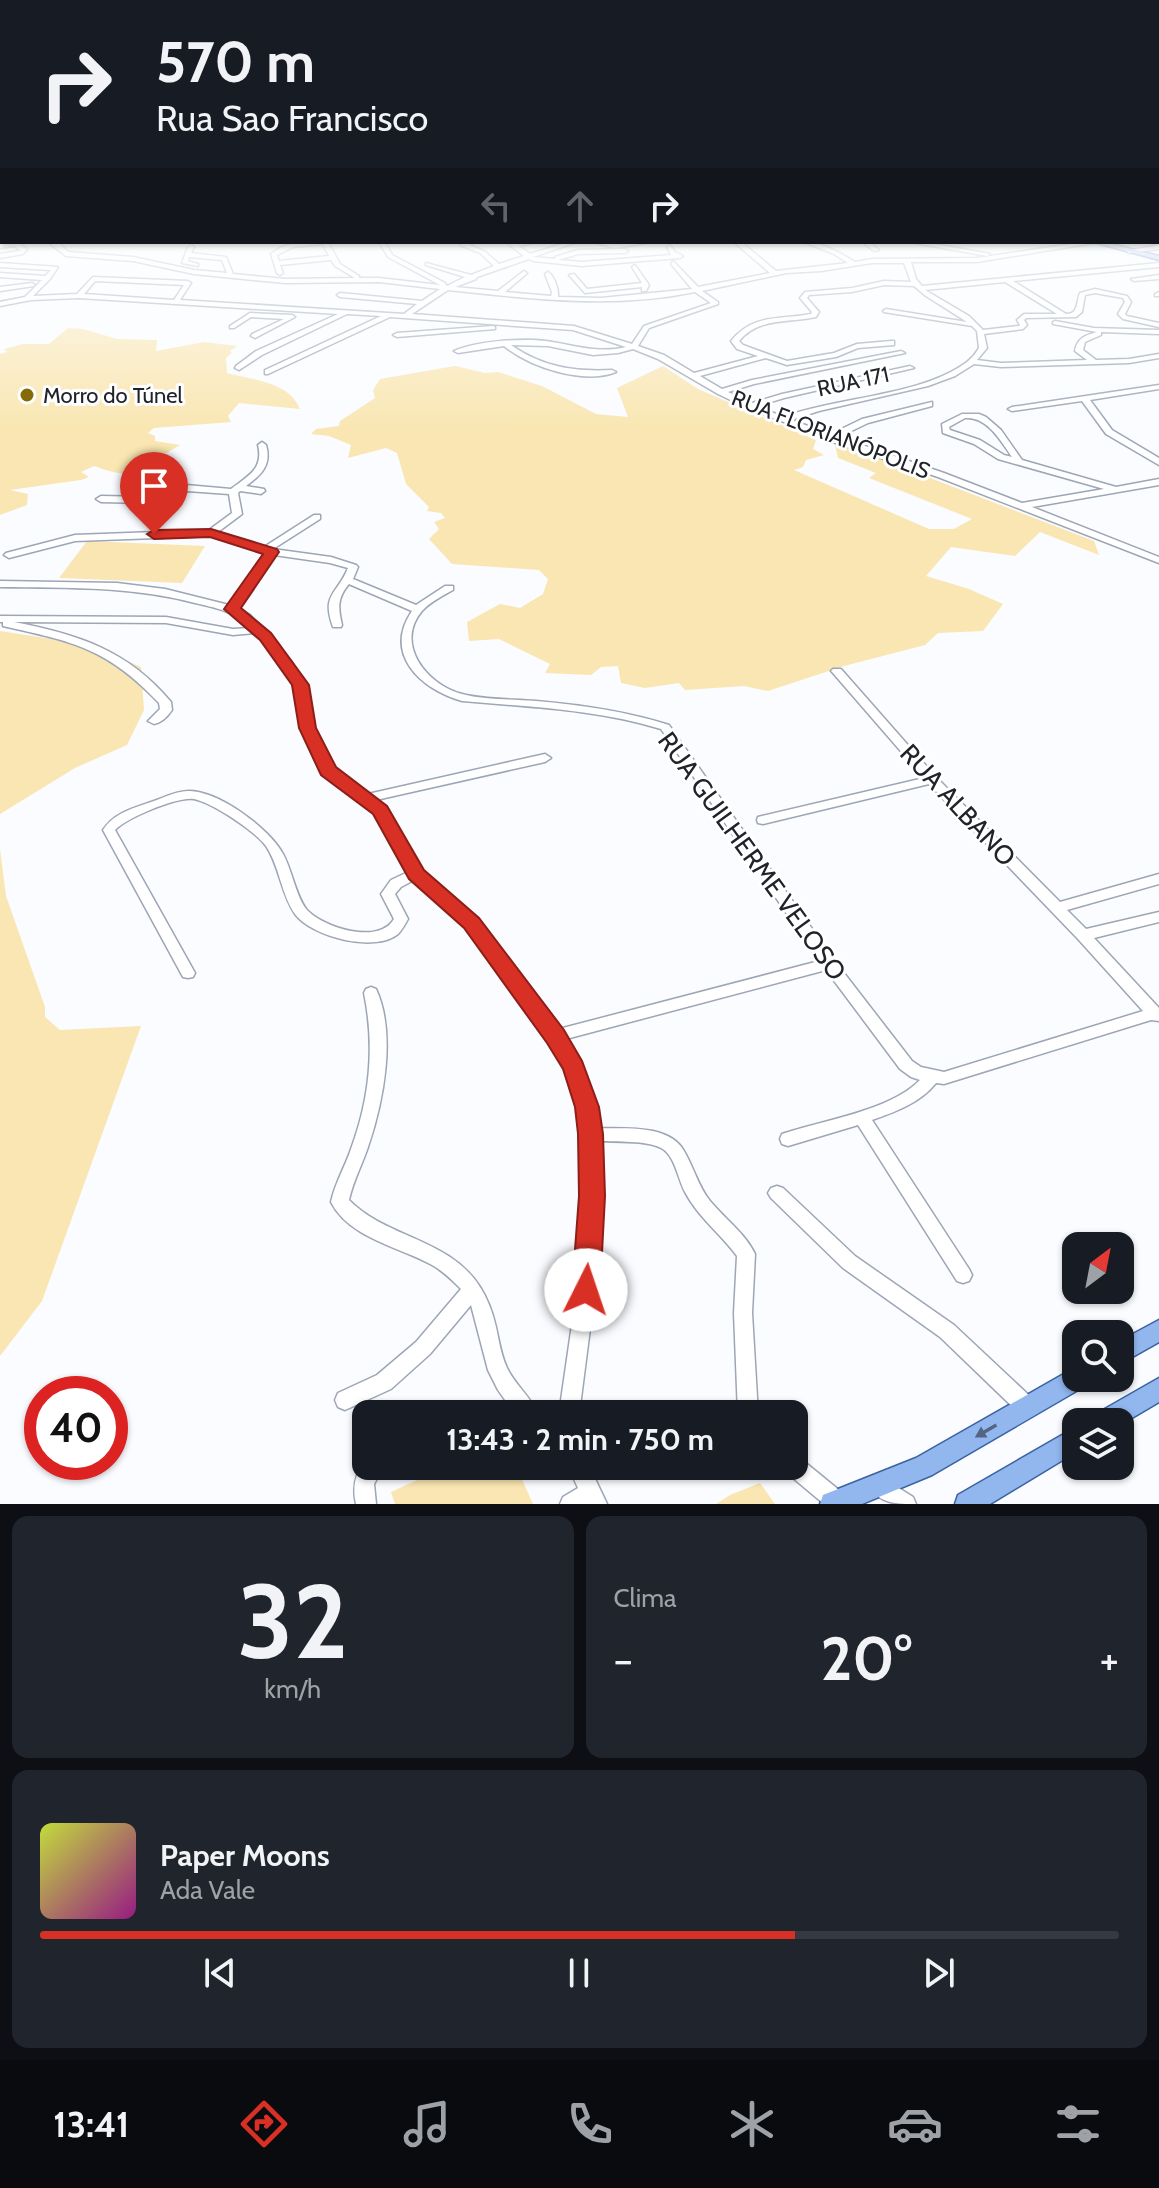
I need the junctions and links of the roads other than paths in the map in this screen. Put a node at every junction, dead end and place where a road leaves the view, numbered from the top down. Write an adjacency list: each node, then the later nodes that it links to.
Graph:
1 (34, 290): 17 (street)
2 (84, 290): 16 (street)
3 (183, 290): 20 (street)
4 (445, 290): 21 (street)
5 (471, 290): 14 (street)
6 (503, 290): 14 (street)
7 (554, 290): 19 (street)
8 (642, 290): 18 (street)
9 (696, 290): 18 (street)
10 (697, 290): 42 (street)
11 (849, 290): 45 (street)
12 (925, 290): 32 (street)
13 (1024, 290): 30 (street)
14 (500, 293): 19 (street)
15 (340, 295): 21 (street)
16 (79, 296): 17 (street, RUA FLORIANÓPOLIS); 20 (street, RUA FLORIANÓPOLIS)
17 (31, 298): 22 (street, RUA FLORIANÓPOLIS)
18 (643, 298): 19 (street)
19 (554, 299)
20 (176, 301): 23 (street, RUA FLORIANÓPOLIS)
21 (423, 303): 27 (street)
22 (0, 306)
23 (305, 308): 24 (street, RUA FLORIANÓPOLIS); 29 (street)
24 (350, 311): 26 (street, RUA FLORIANÓPOLIS); 49 (street)
25 (886, 311): 32 (street)
26 (392, 314): 27 (street, RUA FLORIANÓPOLIS); 51 (street)
27 (407, 315): 31 (street, RUA FLORIANÓPOLIS)
28 (1030, 315): 30 (street); 35 (street); 36 (street)
29 (292, 317): 34 (street); 39 (street)
30 (1067, 317): 33 (street)
31 (524, 324): 38 (street); 42 (street, RUA FLORIANÓPOLIS)
32 (973, 325): 36 (street)
33 (1159, 325)
34 (232, 327)
35 (1109, 331): 37 (street); 47 (street)
36 (981, 332): 48 (street)
37 (1159, 332)
38 (397, 335)
39 (255, 336)
40 (891, 343): 45 (street)
41 (507, 345): 42 (street); 43 (street); 52 (street)
42 (634, 347): 53 (street, RUA FLORIANÓPOLIS)
43 (458, 351)
44 (901, 353): 55 (street)
45 (765, 356): 53 (street)
46 (1159, 356): 47 (street)
47 (1093, 361): 48 (street)
48 (974, 362): 60 (street)
49 (239, 368)
50 (910, 368): 58 (street, RUA 171)
51 (268, 372)
52 (612, 372)
53 (693, 376): 55 (street, RUA FLORIANÓPOLIS)
54 (1159, 387): 56 (street)
55 (721, 392): 58 (street, RUA FLORIANÓPOLIS)
56 (1085, 399): 59 (street); 64 (street)
57 (929, 404): 61 (street)
58 (750, 406): 60 (street, RUA FLORIANÓPOLIS)
59 (1012, 409)
60 (783, 420): 61 (street, RUA FLORIANÓPOLIS)
61 (830, 438): 70 (street, RUA FLORIANÓPOLIS)
62 (262, 445): 67 (street)
63 (1019, 462): 63 (street); 66 (street)
64 (1159, 462)
65 (1159, 482): 66 (street)
66 (1113, 489): 70 (street)
67 (237, 490): 68 (street); 69 (street); 72 (street)
68 (261, 491)
69 (101, 499)
70 (1020, 506): 75 (street, RUA FLORIANÓPOLIS)
71 (317, 517): 73 (street)
72 (211, 533): 73 (street); 76 (street)
73 (269, 551): 78 (street); 81 (street)
74 (1159, 552): 75 (street)
75 (1147, 554): 77 (street, RUA FLORIANÓPOLIS)
76 (9, 555)
77 (1159, 560)
78 (347, 580): 82 (street); 84 (street)
79 (0, 584): 81 (street)
80 (449, 588): 82 (street)
81 (232, 609): 85 (street)
82 (417, 609): 97 (street, RUA GUILHERME VELOSO)
83 (0, 621): 85 (street); 87 (street)
84 (337, 625)
85 (259, 630): 90 (street)
86 (837, 671): 89 (street, RUA ALBANO)
87 (154, 721)
88 (545, 758): 90 (street)
89 (932, 780): 91 (street); 94 (street, RUA ALBANO)
90 (365, 799): 92 (street)
91 (763, 820)
92 (416, 874): 98 (street); 101 (street)
93 (1159, 879): 94 (street)
94 (1057, 908): 96 (street, RUA ALBANO)
95 (1159, 917): 96 (street)
96 (1083, 935): 100 (street, RUA ALBANO)
97 (829, 964): 101 (street); 102 (street, RUA GUILHERME VELOSO)
98 (188, 973)
99 (371, 993): 108 (street)
100 (1156, 1016): 102 (street)
101 (556, 1036): 104 (street)
102 (931, 1077): 103 (street)
103 (861, 1117): 105 (street); 107 (street)
104 (590, 1134): 115 (street); 116 (street)
105 (788, 1139)
106 (777, 1193): 117 (street)
107 (963, 1275)
108 (473, 1289): 113 (street); 114 (street)
109 (1159, 1330): 110 (main road)
110 (1134, 1345)
111 (1062, 1387): 117 (main road)
112 (1159, 1389): 118 (main road)
113 (345, 1400)
114 (517, 1400)
115 (571, 1400)
116 (747, 1400)
117 (1027, 1407): 123 (main road, one-way to 123)
118 (1127, 1408)
119 (1062, 1447): 129 (main road)
120 (808, 1479): 125 (street)
121 (364, 1480): 126 (street)
122 (584, 1480): 124 (street)
123 (880, 1486): 125 (main road); 128 (street)
124 (593, 1499): 127 (street)
125 (835, 1503)
126 (366, 1504)
127 (570, 1504)
128 (906, 1504)
129 (967, 1504)

